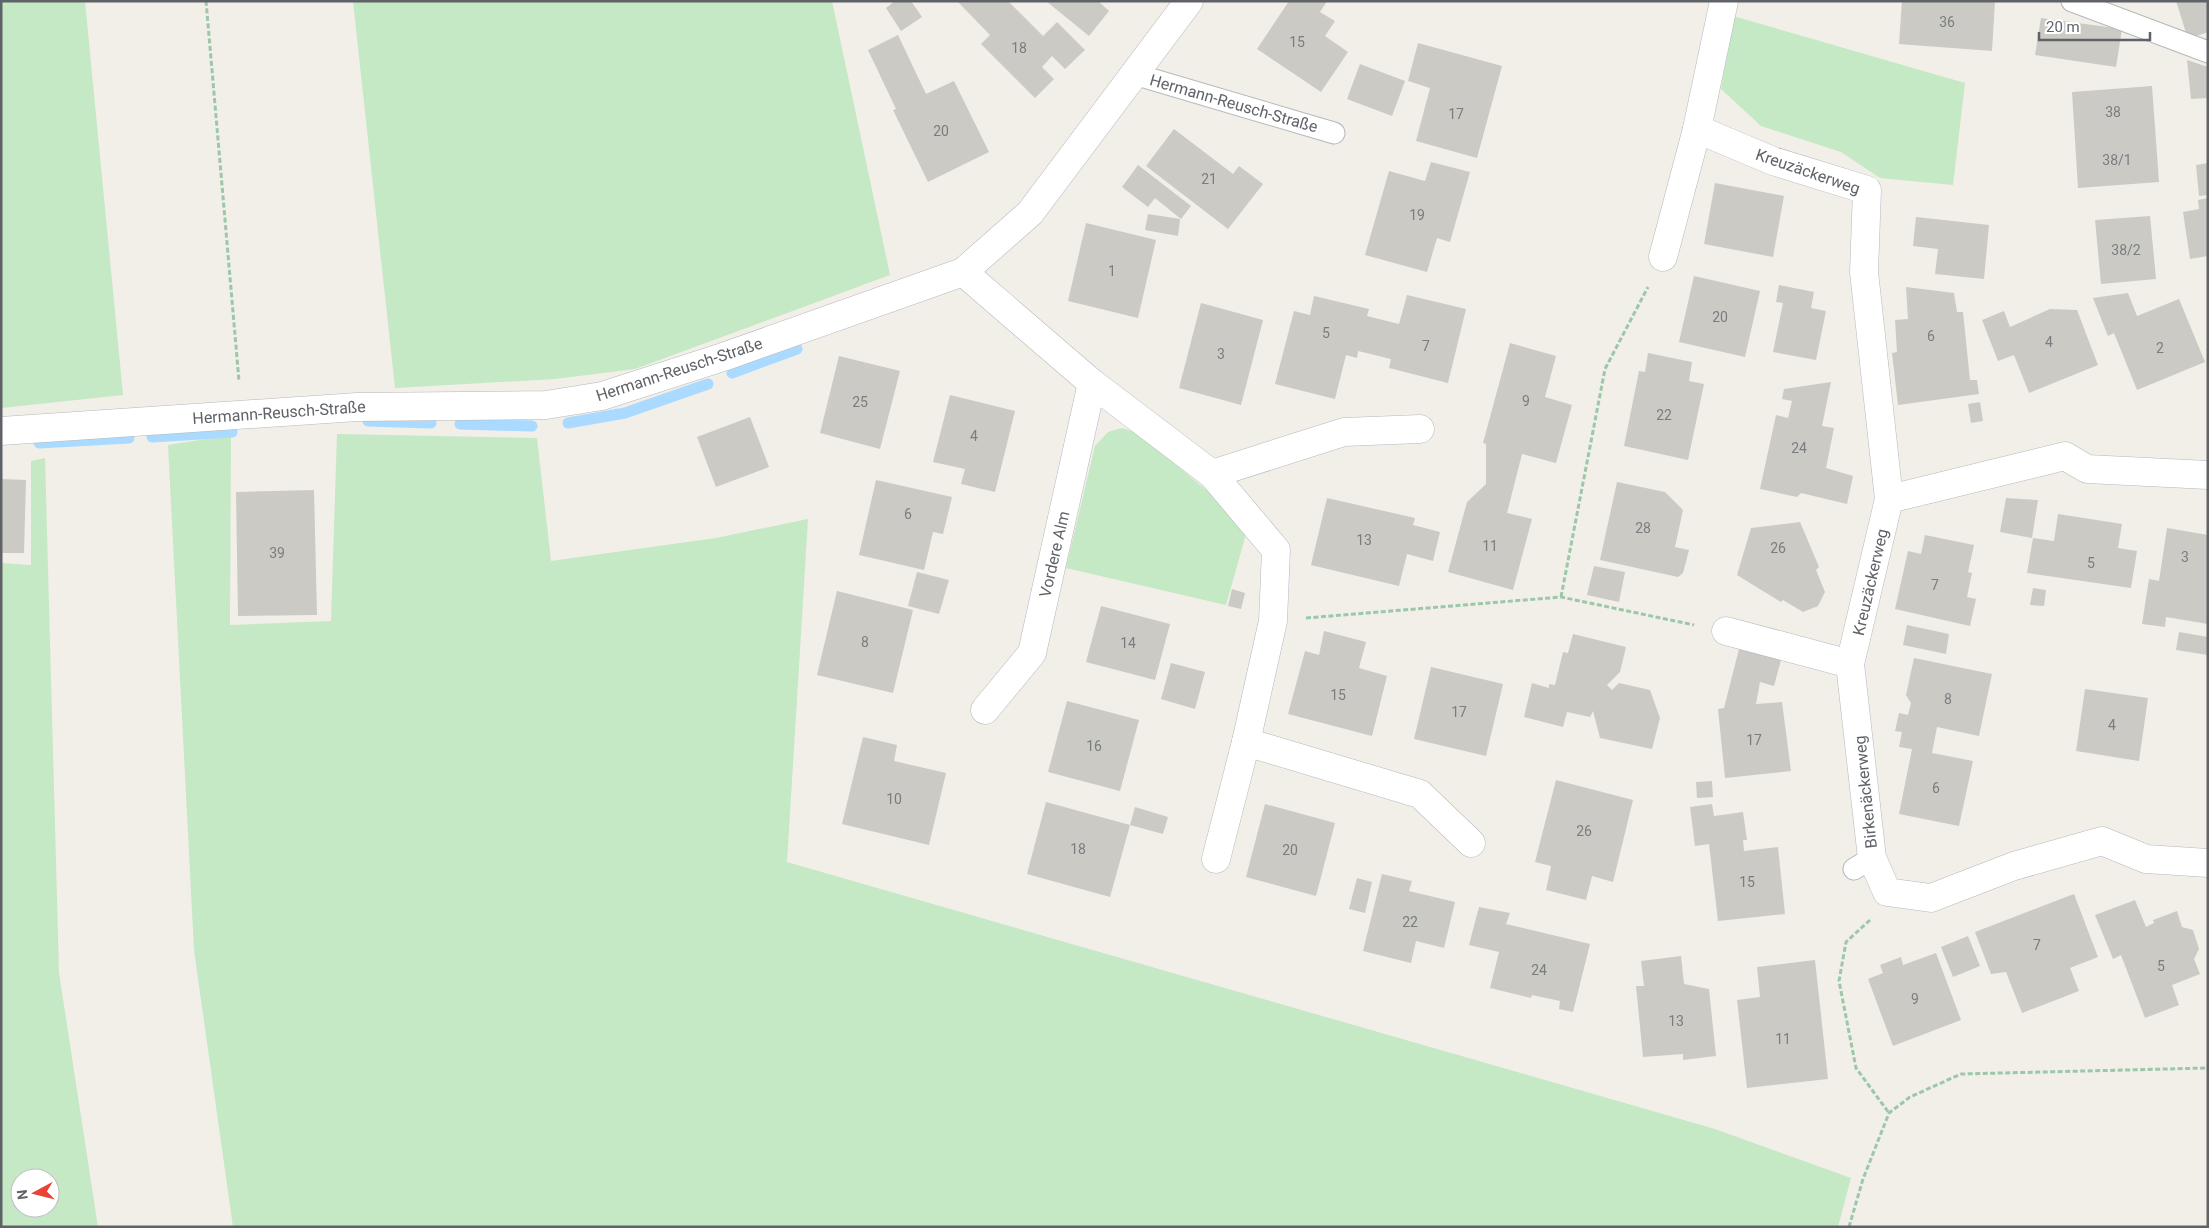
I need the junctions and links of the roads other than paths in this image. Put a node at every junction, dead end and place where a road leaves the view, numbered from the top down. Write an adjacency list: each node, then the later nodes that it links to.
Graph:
1 (1189, 1): 5 (street, Hermann-Reusch-Straße)
2 (1724, 1): 6 (street)
3 (2072, 1): 4 (lane)
4 (2208, 52)
5 (1134, 74): 7 (lane, Hermann-Reusch-Straße); 9 (street, Hermann-Reusch-Straße)
6 (1697, 128): 8 (street); 15 (street, Kreuzäckerweg)
7 (1334, 133)
8 (1663, 257)
9 (963, 272): 10 (street); 12 (street, Hermann-Reusch-Straße)
10 (1092, 383): 13 (street); 18 (street, Vordere Alm)
11 (1420, 429): 13 (street)
12 (1, 430)
13 (1212, 474): 19 (street)
14 (2208, 475): 15 (street)
15 (1889, 499): 17 (street, Kreuzäckerweg)
16 (1726, 631): 17 (street)
17 (1850, 664): 22 (street, Birkenäckerweg)
18 (985, 710)
19 (1246, 742): 20 (street); 21 (street)
20 (1471, 843)
21 (1216, 859)
22 (2208, 863)

